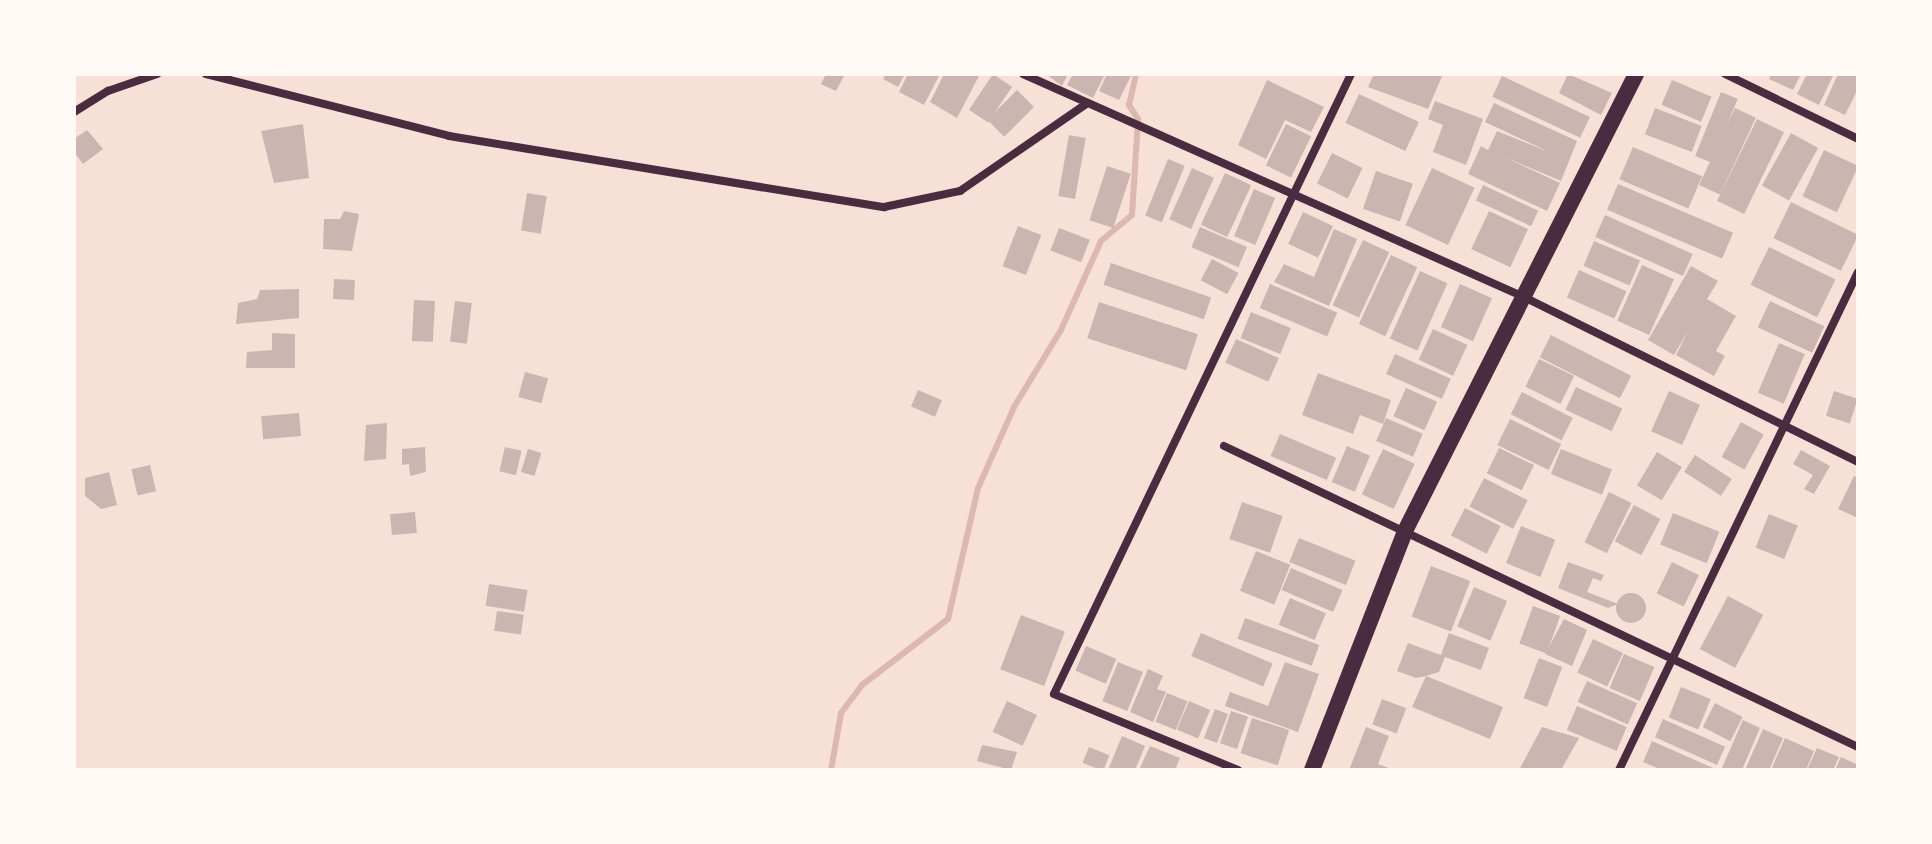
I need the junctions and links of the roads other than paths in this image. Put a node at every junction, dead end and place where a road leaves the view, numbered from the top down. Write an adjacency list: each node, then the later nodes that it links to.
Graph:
1 (157, 74): 8 (street)
2 (206, 74): 7 (street)
3 (1023, 74): 7 (street)
4 (1351, 74): 10 (street)
5 (1636, 74): 12 (main road)
6 (1725, 74): 9 (street)
7 (1086, 104): 10 (street)
8 (74, 112)
9 (1858, 139)
10 (1297, 195): 12 (street); 19 (street)
11 (1858, 272): 13 (street)
12 (1524, 297): 13 (street); 16 (main road)
13 (1786, 426): 15 (street); 17 (street)
14 (1224, 446): 16 (street)
15 (1858, 462)
16 (1405, 531): 17 (street); 20 (main road)
17 (1674, 663): 18 (street); 21 (street)
18 (1858, 747)
19 (1238, 770)
20 (1312, 770)
21 (1619, 770)

